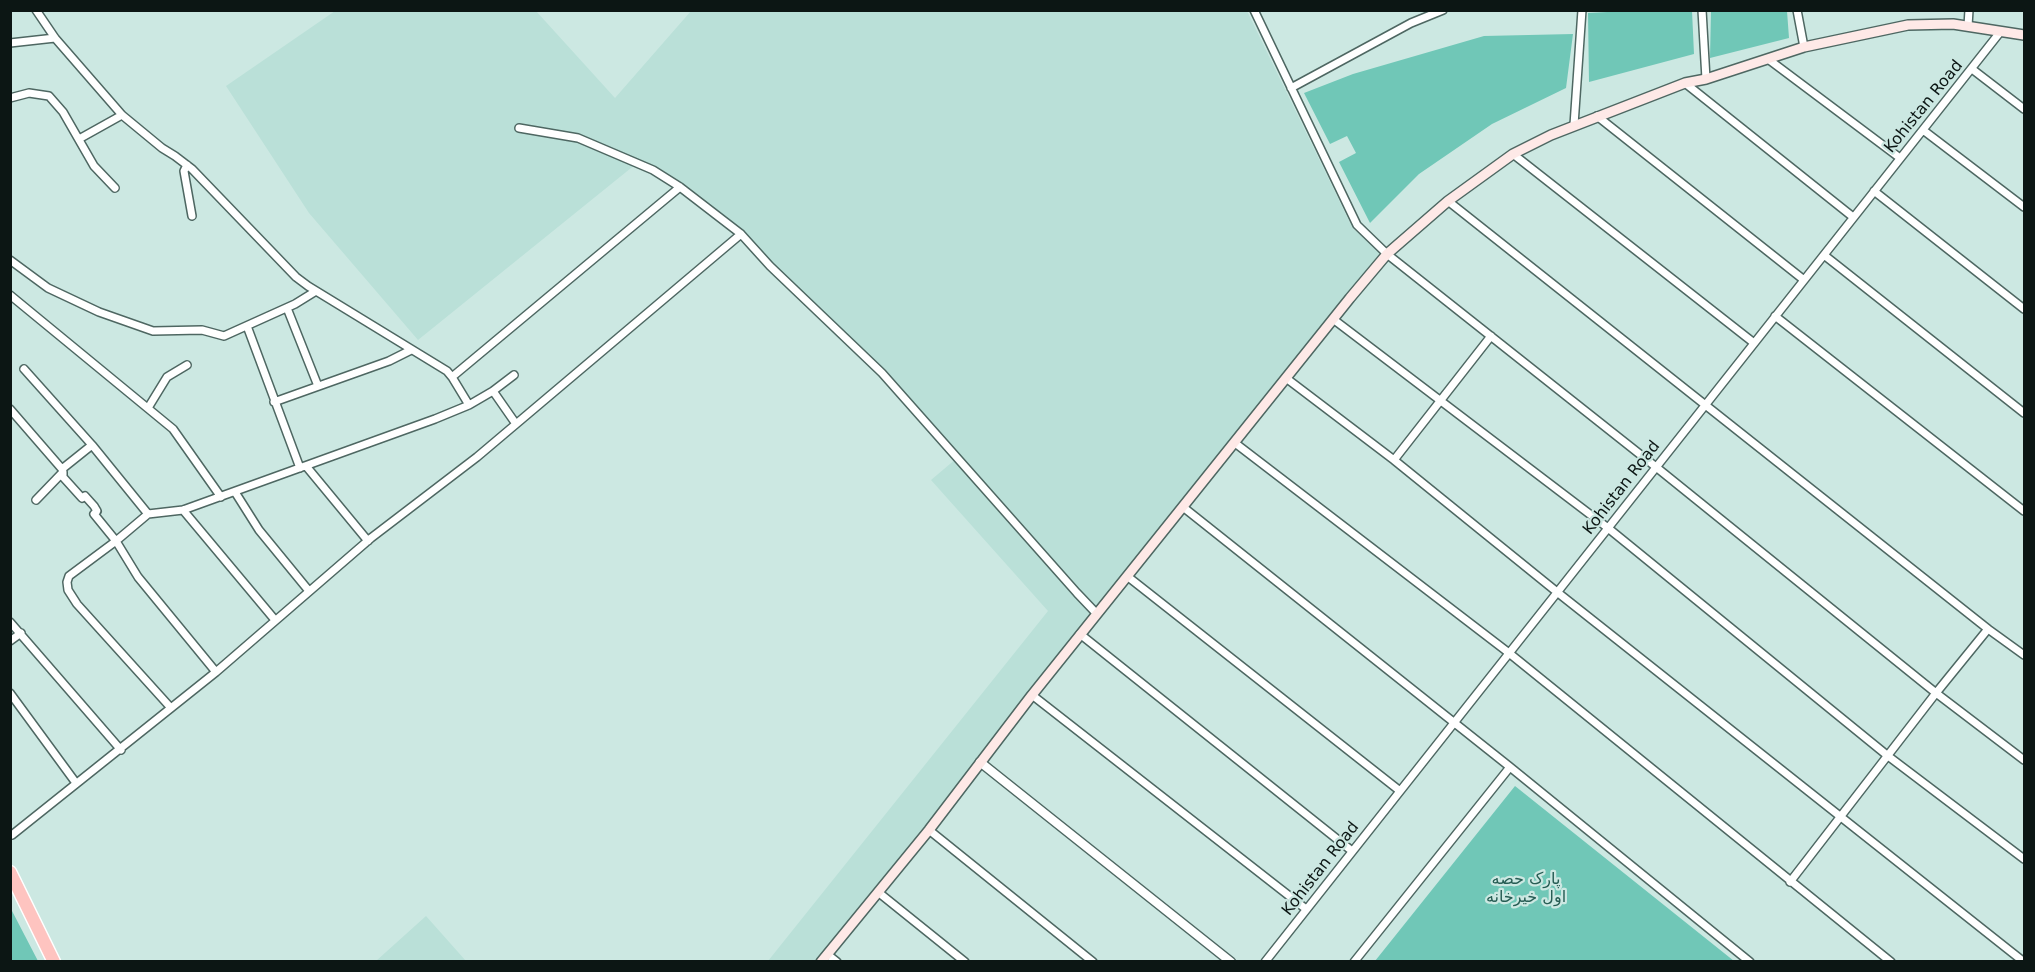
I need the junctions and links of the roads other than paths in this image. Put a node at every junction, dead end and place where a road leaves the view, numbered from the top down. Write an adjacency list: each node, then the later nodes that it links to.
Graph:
1 (36, 10): 12 (street)
2 (1254, 10): 19 (street)
3 (1443, 10): 8 (street)
4 (1582, 10): 24 (street)
5 (1702, 10): 17 (street)
6 (1797, 10): 14 (street)
7 (1969, 10): 9 (street)
8 (1429, 13): 19 (street)
9 (1968, 26): 10 (main road); 14 (main road)
10 (2001, 31): 11 (main road); 16 (street, Kohistan Road)
11 (2025, 34)
12 (55, 38): 13 (street); 22 (street)
13 (10, 43)
14 (1804, 47): 15 (main road)
15 (1768, 59): 17 (main road); 29 (street)
16 (1972, 69): 21 (street); 26 (street, Kohistan Road)
17 (1706, 79): 18 (main road)
18 (1685, 83): 23 (main road); 37 (street)
19 (1291, 88): 39 (street)
20 (10, 98): 27 (street)
21 (2025, 109)
22 (122, 115): 27 (street); 30 (street)
23 (1597, 116): 24 (main road); 42 (street)
24 (1574, 125): 28 (main road)
25 (519, 128): 31 (street)
26 (1923, 130): 29 (street, Kohistan Road); 35 (street)
27 (79, 139): 32 (street)
28 (1513, 154): 34 (main road); 51 (street)
29 (1900, 158): 33 (street, Kohistan Road)
30 (187, 165): 36 (street); 43 (street)
31 (680, 187): 38 (street); 56 (street)
32 (115, 188)
33 (1874, 191): 37 (street, Kohistan Road); 46 (street)
34 (1448, 201): 39 (main road); 63 (street)
35 (2025, 207)
36 (192, 216)
37 (1853, 217): 40 (street, Kohistan Road)
38 (741, 234): 67 (street); 87 (street)
39 (1387, 254): 48 (main road); 50 (street)
40 (1824, 255): 42 (street, Kohistan Road); 66 (street)
41 (10, 260): 49 (street)
42 (1804, 280): 47 (street, Kohistan Road)
43 (316, 291): 45 (street); 52 (street)
44 (10, 295): 64 (street)
45 (287, 308): 49 (street); 58 (street)
46 (2025, 309)
47 (1775, 316): 51 (street, Kohistan Road); 79 (street)
48 (1333, 319): 57 (main road); 60 (street)
49 (247, 326): 61 (street)
50 (1491, 336): 60 (street); 72 (street)
51 (1754, 343): 63 (street, Kohistan Road)
52 (411, 350): 56 (street); 58 (street)
53 (187, 365): 64 (street)
54 (24, 369): 69 (street)
55 (514, 375): 59 (street)
56 (452, 377): 62 (street)
57 (1286, 378): 68 (main road); 70 (street)
58 (318, 386): 61 (street)
59 (493, 392): 62 (street); 67 (street)
60 (1442, 401): 70 (street); 81 (street)
61 (274, 402): 71 (street)
62 (469, 405): 71 (street)
63 (1705, 405): 72 (street, Kohistan Road); 90 (street)
64 (148, 408): 75 (street)
65 (10, 409): 73 (street)
66 (2025, 413)
67 (516, 424): 83 (street)
68 (1235, 443): 77 (main road); 95 (street)
69 (92, 445): 73 (street); 80 (street)
70 (1395, 460): 86 (street)
71 (303, 467): 74 (street); 83 (street)
72 (1656, 467): 81 (street, Kohistan Road); 99 (street)
73 (63, 471): 76 (street); 82 (street)
74 (235, 492): 75 (street); 85 (street)
75 (221, 497): 78 (street)
76 (36, 500)
77 (1183, 507): 84 (main road); 102 (street)
78 (183, 510): 80 (street); 88 (street)
79 (2025, 511)
80 (147, 514): 82 (street)
81 (1608, 528): 86 (street, Kohistan Road); 104 (street)
82 (116, 541): 97 (street); 101 (street)
83 (368, 541): 85 (street)
84 (1127, 576): 87 (main road); 109 (street)
85 (309, 591): 88 (street)
86 (1557, 592): 95 (street, Kohistan Road); 110 (street)
87 (1097, 614): 92 (main road)
88 (275, 620): 97 (street)
89 (10, 622): 91 (street)
90 (1988, 629): 96 (street); 99 (street)
91 (21, 633): 93 (street); 103 (street)
92 (1080, 634): 100 (main road); 113 (street)
93 (10, 641)
94 (2025, 644): 96 (street)
95 (1509, 653): 102 (street, Kohistan Road); 116 (street)
96 (2022, 653)
97 (216, 672): 101 (street)
98 (10, 693): 108 (street)
99 (1936, 693): 104 (street); 105 (street)
100 (1032, 694): 106 (main road); 118 (street)
101 (171, 708): 103 (street)
102 (1454, 723): 107 (street); 109 (street, Kohistan Road)
103 (121, 750): 108 (street)
104 (1888, 756): 110 (street); 114 (street)
105 (2025, 760)
106 (980, 762): 111 (main road); 124 (street)
107 (1510, 767): 126 (street); 127 (street)
108 (76, 783): 112 (street)
109 (1400, 790): 113 (street, Kohistan Road)
110 (1840, 816): 116 (street); 129 (street)
111 (929, 830): 117 (main road); 123 (street)
112 (12, 835)
113 (1352, 851): 118 (street, Kohistan Road)
114 (2025, 859)
115 (10, 872): 120 (highway)
116 (1790, 882): 128 (street)
117 (878, 892): 119 (main road); 122 (street)
118 (1306, 909): 125 (street, Kohistan Road)
119 (824, 958): 121 (street)
120 (54, 962)
121 (837, 962)
122 (965, 962)
123 (1093, 962)
124 (1231, 962)
125 (1265, 962)
126 (1354, 962)
127 (1750, 962)
128 (1890, 962)
129 (2024, 962)

